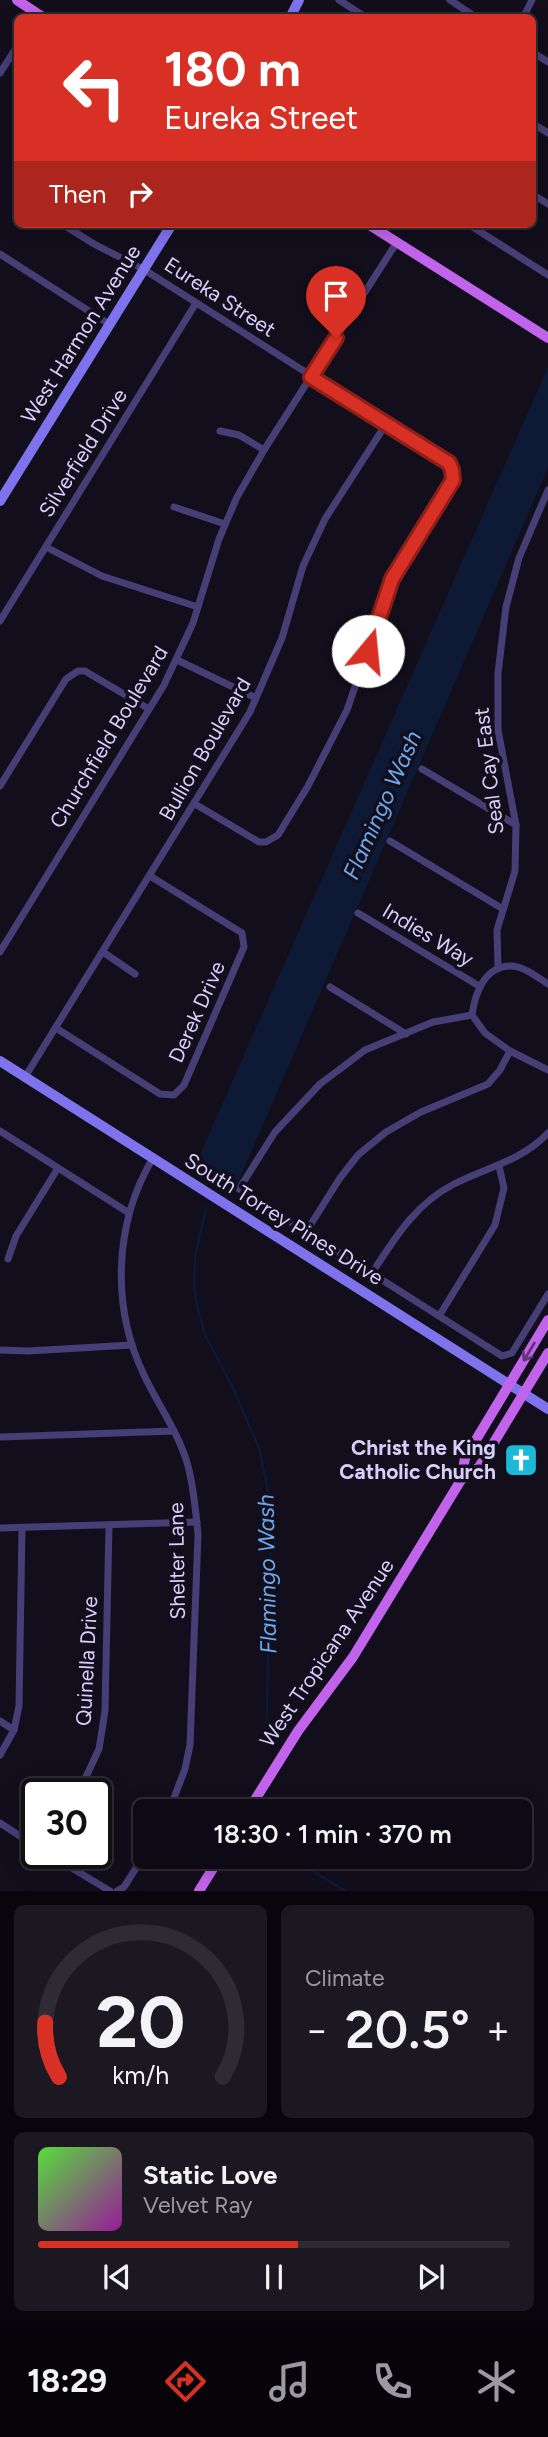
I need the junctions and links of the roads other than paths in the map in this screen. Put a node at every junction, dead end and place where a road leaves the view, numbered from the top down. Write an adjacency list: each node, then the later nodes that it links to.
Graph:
1 (16, 0): 4 (main road)
2 (339, 0): 5 (street)
3 (450, 0): 6 (street)
4 (36, 14)
5 (361, 14)
6 (471, 14)
7 (14, 51): 8 (street)
8 (0, 74)
9 (68, 228): 15 (street, Eureka Street)
10 (170, 228): 15 (main road, West Harmon Avenue)
11 (374, 228): 13 (main road)
12 (474, 228): 16 (street)
13 (397, 242): 19 (main road); 20 (street, Churchfield Boulevard)
14 (0, 254): 18 (street)
15 (144, 269): 17 (street, Eureka Street); 18 (main road, West Harmon Avenue)
16 (548, 275)
17 (197, 303): 20 (street, Eureka Street); 28 (street, Silverfield Drive)
18 (110, 324): 25 (main road, West Harmon Avenue)
19 (548, 338)
20 (311, 377): 21 (street, Eureka Street); 23 (street, Churchfield Boulevard)
21 (386, 424): 32 (street, Bullion Boulevard); 36 (street, Eureka Street)
22 (220, 430): 23 (street)
23 (264, 450): 27 (street, Churchfield Boulevard)
24 (548, 490): 37 (street, Seal Cay East)
25 (0, 501)
26 (174, 507): 27 (street)
27 (225, 524): 29 (street, Churchfield Boulevard)
28 (46, 547): 29 (street); 30 (street, Silverfield Drive)
29 (198, 607): 31 (street, Churchfield Boulevard)
30 (0, 621)
31 (177, 660): 32 (street); 33 (street, Churchfield Boulevard)
32 (256, 698): 36 (street, Bullion Boulevard)
33 (149, 709): 35 (street); 42 (street, Churchfield Boulevard)
34 (422, 769): 37 (street)
35 (0, 786)
36 (195, 804): 39 (street, Bullion Boulevard)
37 (516, 825): 40 (street, Seal Cay East)
38 (390, 841): 40 (street)
39 (150, 876): 43 (street, Bullion Boulevard); 50 (street, Derek Drive)
40 (503, 909): 44 (street, Seal Cay East)
41 (358, 913): 47 (street, Indies Way)
42 (0, 952)
43 (103, 952): 45 (street); 50 (street, Bullion Boulevard)
44 (498, 968): 46 (street); 47 (street)
45 (135, 974)
46 (548, 984)
47 (479, 986): 49 (street)
48 (330, 987): 51 (street)
49 (472, 1014): 51 (street); 52 (street)
50 (56, 1028): 55 (street, Bullion Boulevard)
51 (406, 1034): 62 (street)
52 (510, 1051): 54 (street); 62 (street)
53 (0, 1062): 55 (main road, South Torrey Pines Drive)
54 (548, 1070)
55 (25, 1077): 58 (main road, South Torrey Pines Drive)
56 (0, 1132): 60 (street)
57 (548, 1133): 59 (street)
58 (153, 1158): 61 (street, Shelter Lane); 71 (main road, South Torrey Pines Drive)
59 (499, 1166): 64 (street); 66 (street)
60 (58, 1168): 61 (street); 63 (street)
61 (129, 1213): 68 (street, Shelter Lane)
62 (306, 1231): 64 (street)
63 (8, 1259)
64 (372, 1273): 66 (street)
65 (548, 1294): 66 (street)
66 (439, 1316)
67 (548, 1320): 71 (main road, West Tropicana Avenue, one-way to 71)
68 (132, 1345): 69 (street); 74 (street, Shelter Lane)
69 (0, 1350)
70 (548, 1353): 72 (main road, West Tropicana Avenue)
71 (509, 1385): 72 (main road, South Torrey Pines Drive); 76 (main road, West Tropicana Avenue)
72 (523, 1394): 73 (main road, South Torrey Pines Drive); 76 (main road, West Tropicana Avenue)
73 (548, 1409)
74 (174, 1431): 75 (street); 77 (street, Shelter Lane)
75 (0, 1437)
76 (461, 1480): 86 (main road, West Tropicana Avenue)
77 (197, 1522): 78 (street); 85 (street, Shelter Lane)
78 (109, 1525): 80 (street); 84 (street, Quinella Drive)
79 (0, 1528): 80 (street)
80 (22, 1528): 82 (street)
81 (0, 1721): 82 (street)
82 (14, 1730): 83 (street)
83 (0, 1755)
84 (85, 1778)
85 (174, 1799)
86 (256, 1799)
87 (0, 1823): 88 (street)
88 (21, 1837)
89 (74, 1869): 92 (street)
90 (135, 1869): 93 (street)
91 (213, 1869): 94 (main road)
92 (110, 1891)
93 (118, 1891)
94 (199, 1891)

